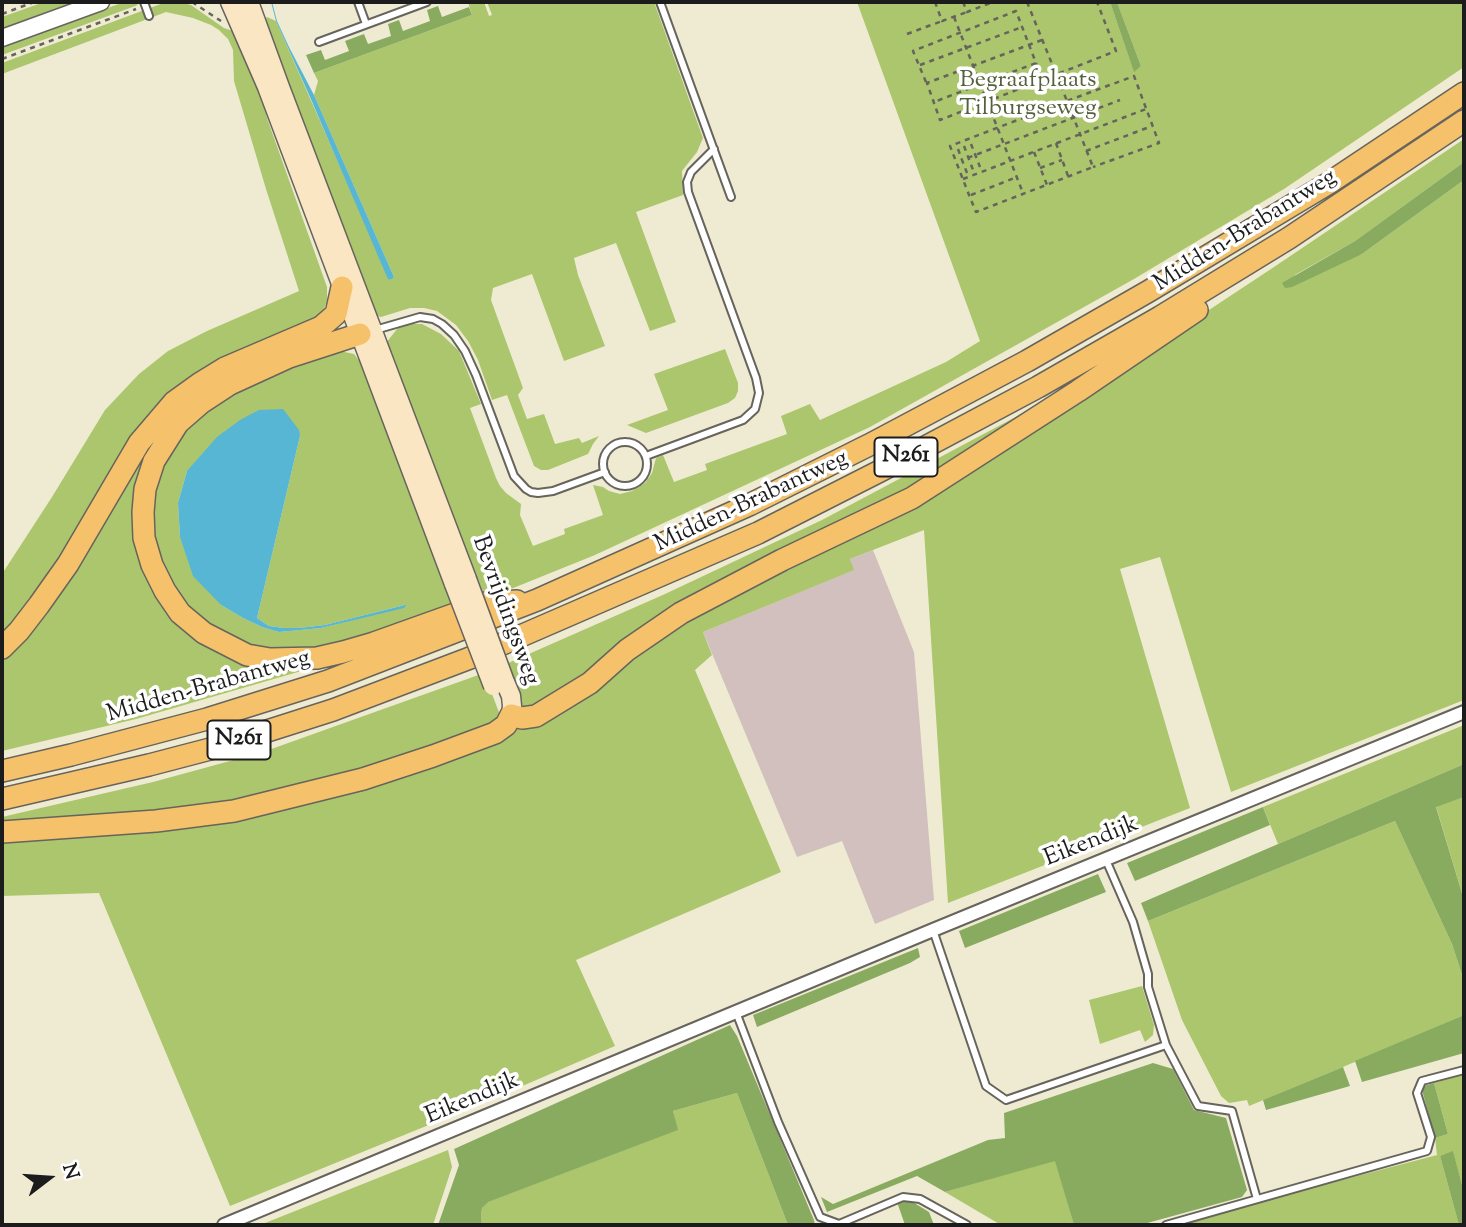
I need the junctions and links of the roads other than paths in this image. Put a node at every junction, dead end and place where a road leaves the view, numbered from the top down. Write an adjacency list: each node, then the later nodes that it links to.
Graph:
1 (101, 2): 10 (street)
2 (230, 2): 17 (main road, Bevrijdingsweg)
3 (249, 2): 18 (main road, Bevrijdingsweg)
4 (358, 2): 9 (lane)
5 (427, 2): 9 (lane)
6 (660, 2): 14 (lane)
7 (145, 4): 8 (lane)
8 (149, 16)
9 (366, 24): 11 (lane)
10 (2, 38)
11 (319, 42)
12 (1464, 93): 21 (highway, Midden-Brabantweg / N261)
13 (1464, 121): 16 (highway, Midden-Brabantweg / N261)
14 (714, 149): 15 (lane); 19 (lane)
15 (731, 197)
16 (1289, 237): 24 (highway, N261); 26 (highway, Midden-Brabantweg / N261)
17 (342, 287): 18 (main road, Bevrijdingsweg); 22 (highway)
18 (366, 332): 20 (lane); 21 (highway, N261); 24 (main road, Bevrijdingsweg, bridge)
19 (646, 456): 20 (lane); 20 (lane)
20 (605, 472)
21 (537, 600): 25 (highway, Midden-Brabantweg / N261)
22 (2, 648)
23 (1464, 712): 28 (street, Eikendijk)
24 (511, 715): 27 (highway)
25 (2, 771)
26 (2, 799)
27 (2, 832)
28 (1105, 860): 29 (street, Eikendijk); 31 (lane)
29 (933, 930): 30 (street, Eikendijk); 31 (lane)
30 (736, 1012): 34 (street, Eikendijk); 35 (lane)
31 (1166, 1045): 33 (lane)
32 (1464, 1070): 33 (lane)
33 (1257, 1199): 36 (lane)
34 (224, 1225)
35 (967, 1225)
36 (1166, 1225)

